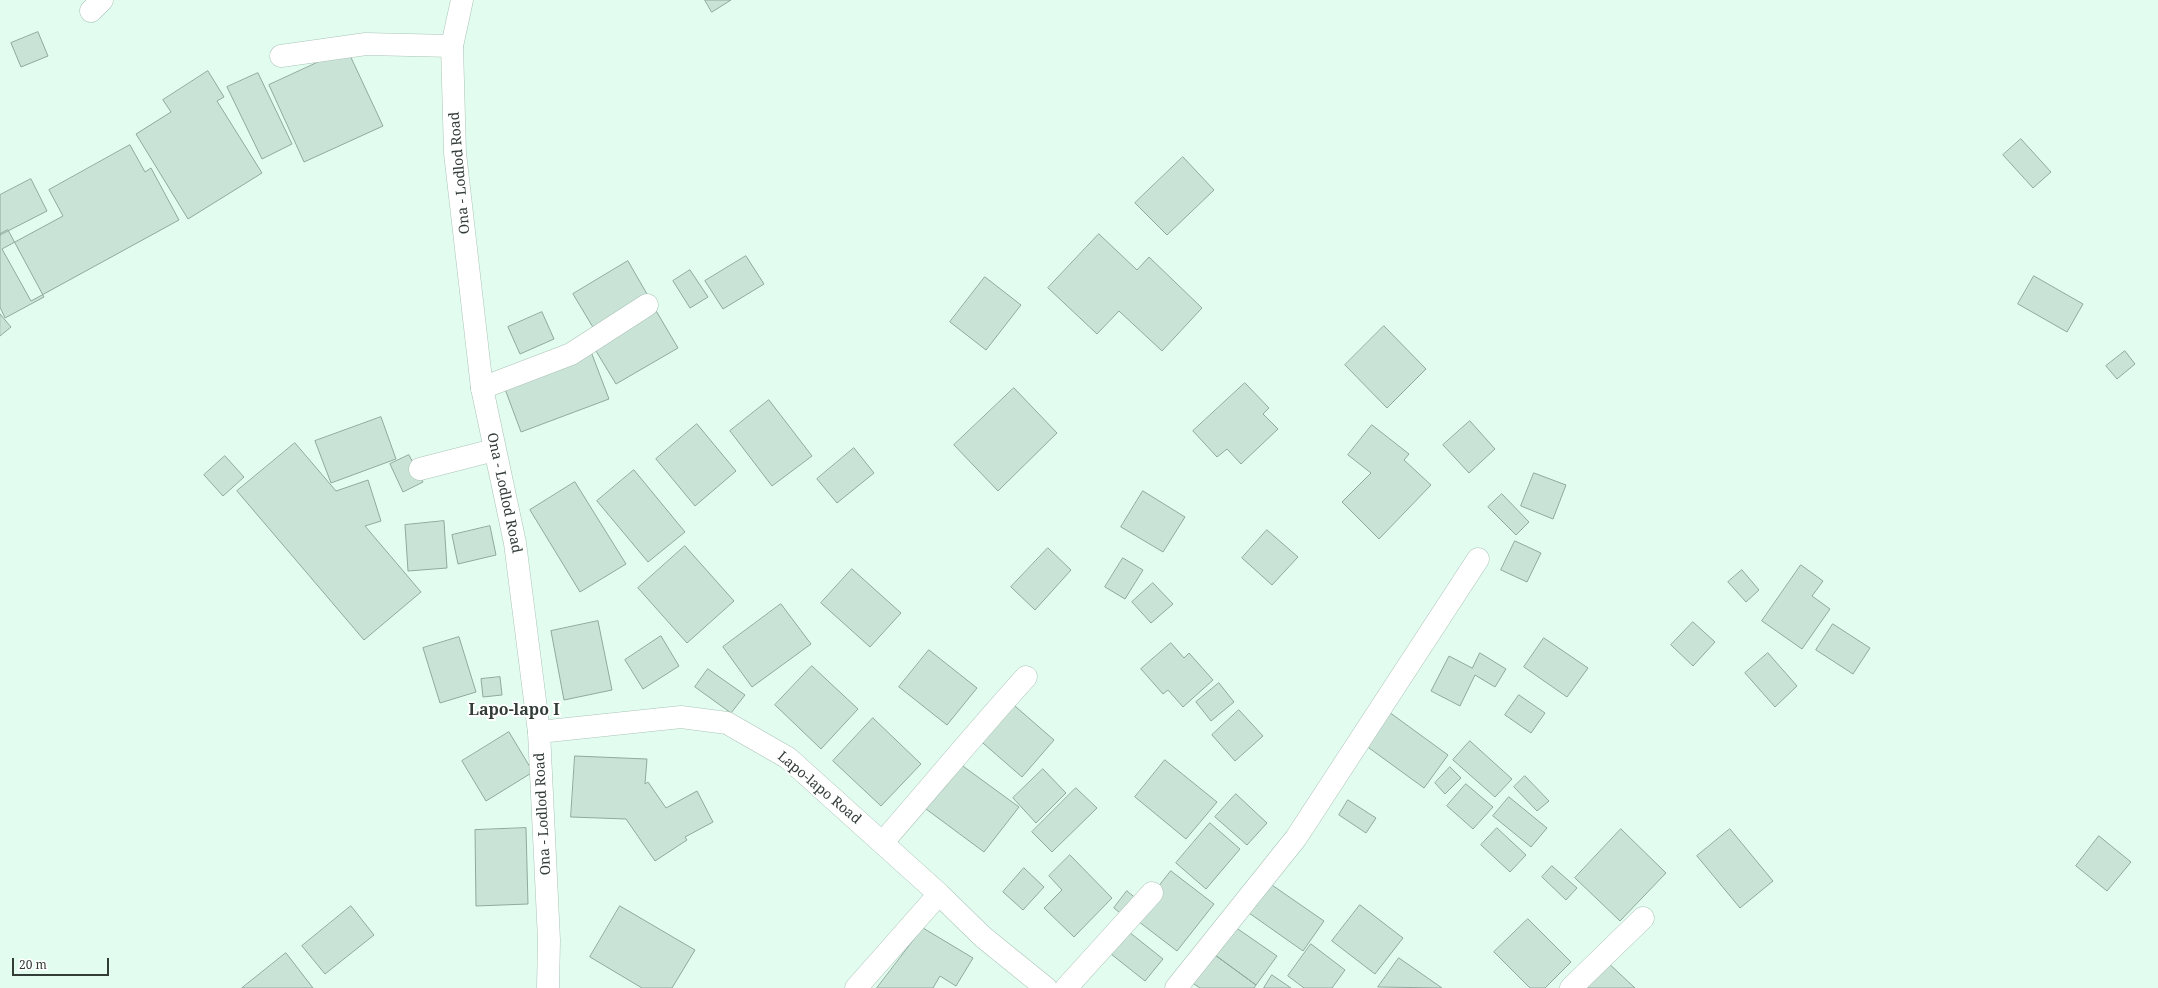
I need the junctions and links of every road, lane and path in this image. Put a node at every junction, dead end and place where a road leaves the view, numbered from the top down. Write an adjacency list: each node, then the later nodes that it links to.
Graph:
1 (462, 0): 2 (street, Ona - Lodlod Road)
2 (452, 46): 3 (street); 5 (street, Ona - Lodlod Road)
3 (282, 56)
4 (647, 306): 5 (street)
5 (482, 388): 6 (street, Ona - Lodlod Road)
6 (494, 450): 7 (street); 10 (street, Ona - Lodlod Road)
7 (420, 469)
8 (1478, 559): 19 (street)
9 (1026, 678): 11 (street)
10 (539, 732): 11 (street, Lapo-lapo Road); 15 (street, Ona - Lodlod Road)
11 (882, 842): 13 (street, Lapo-lapo Road)
12 (1152, 893): 18 (street)
13 (939, 894): 16 (street); 17 (street, Lapo-lapo Road)
14 (1643, 918): 20 (street)
15 (548, 988)
16 (856, 988)
17 (1046, 988)
18 (1066, 988)
19 (1176, 988)
20 (1571, 988)

